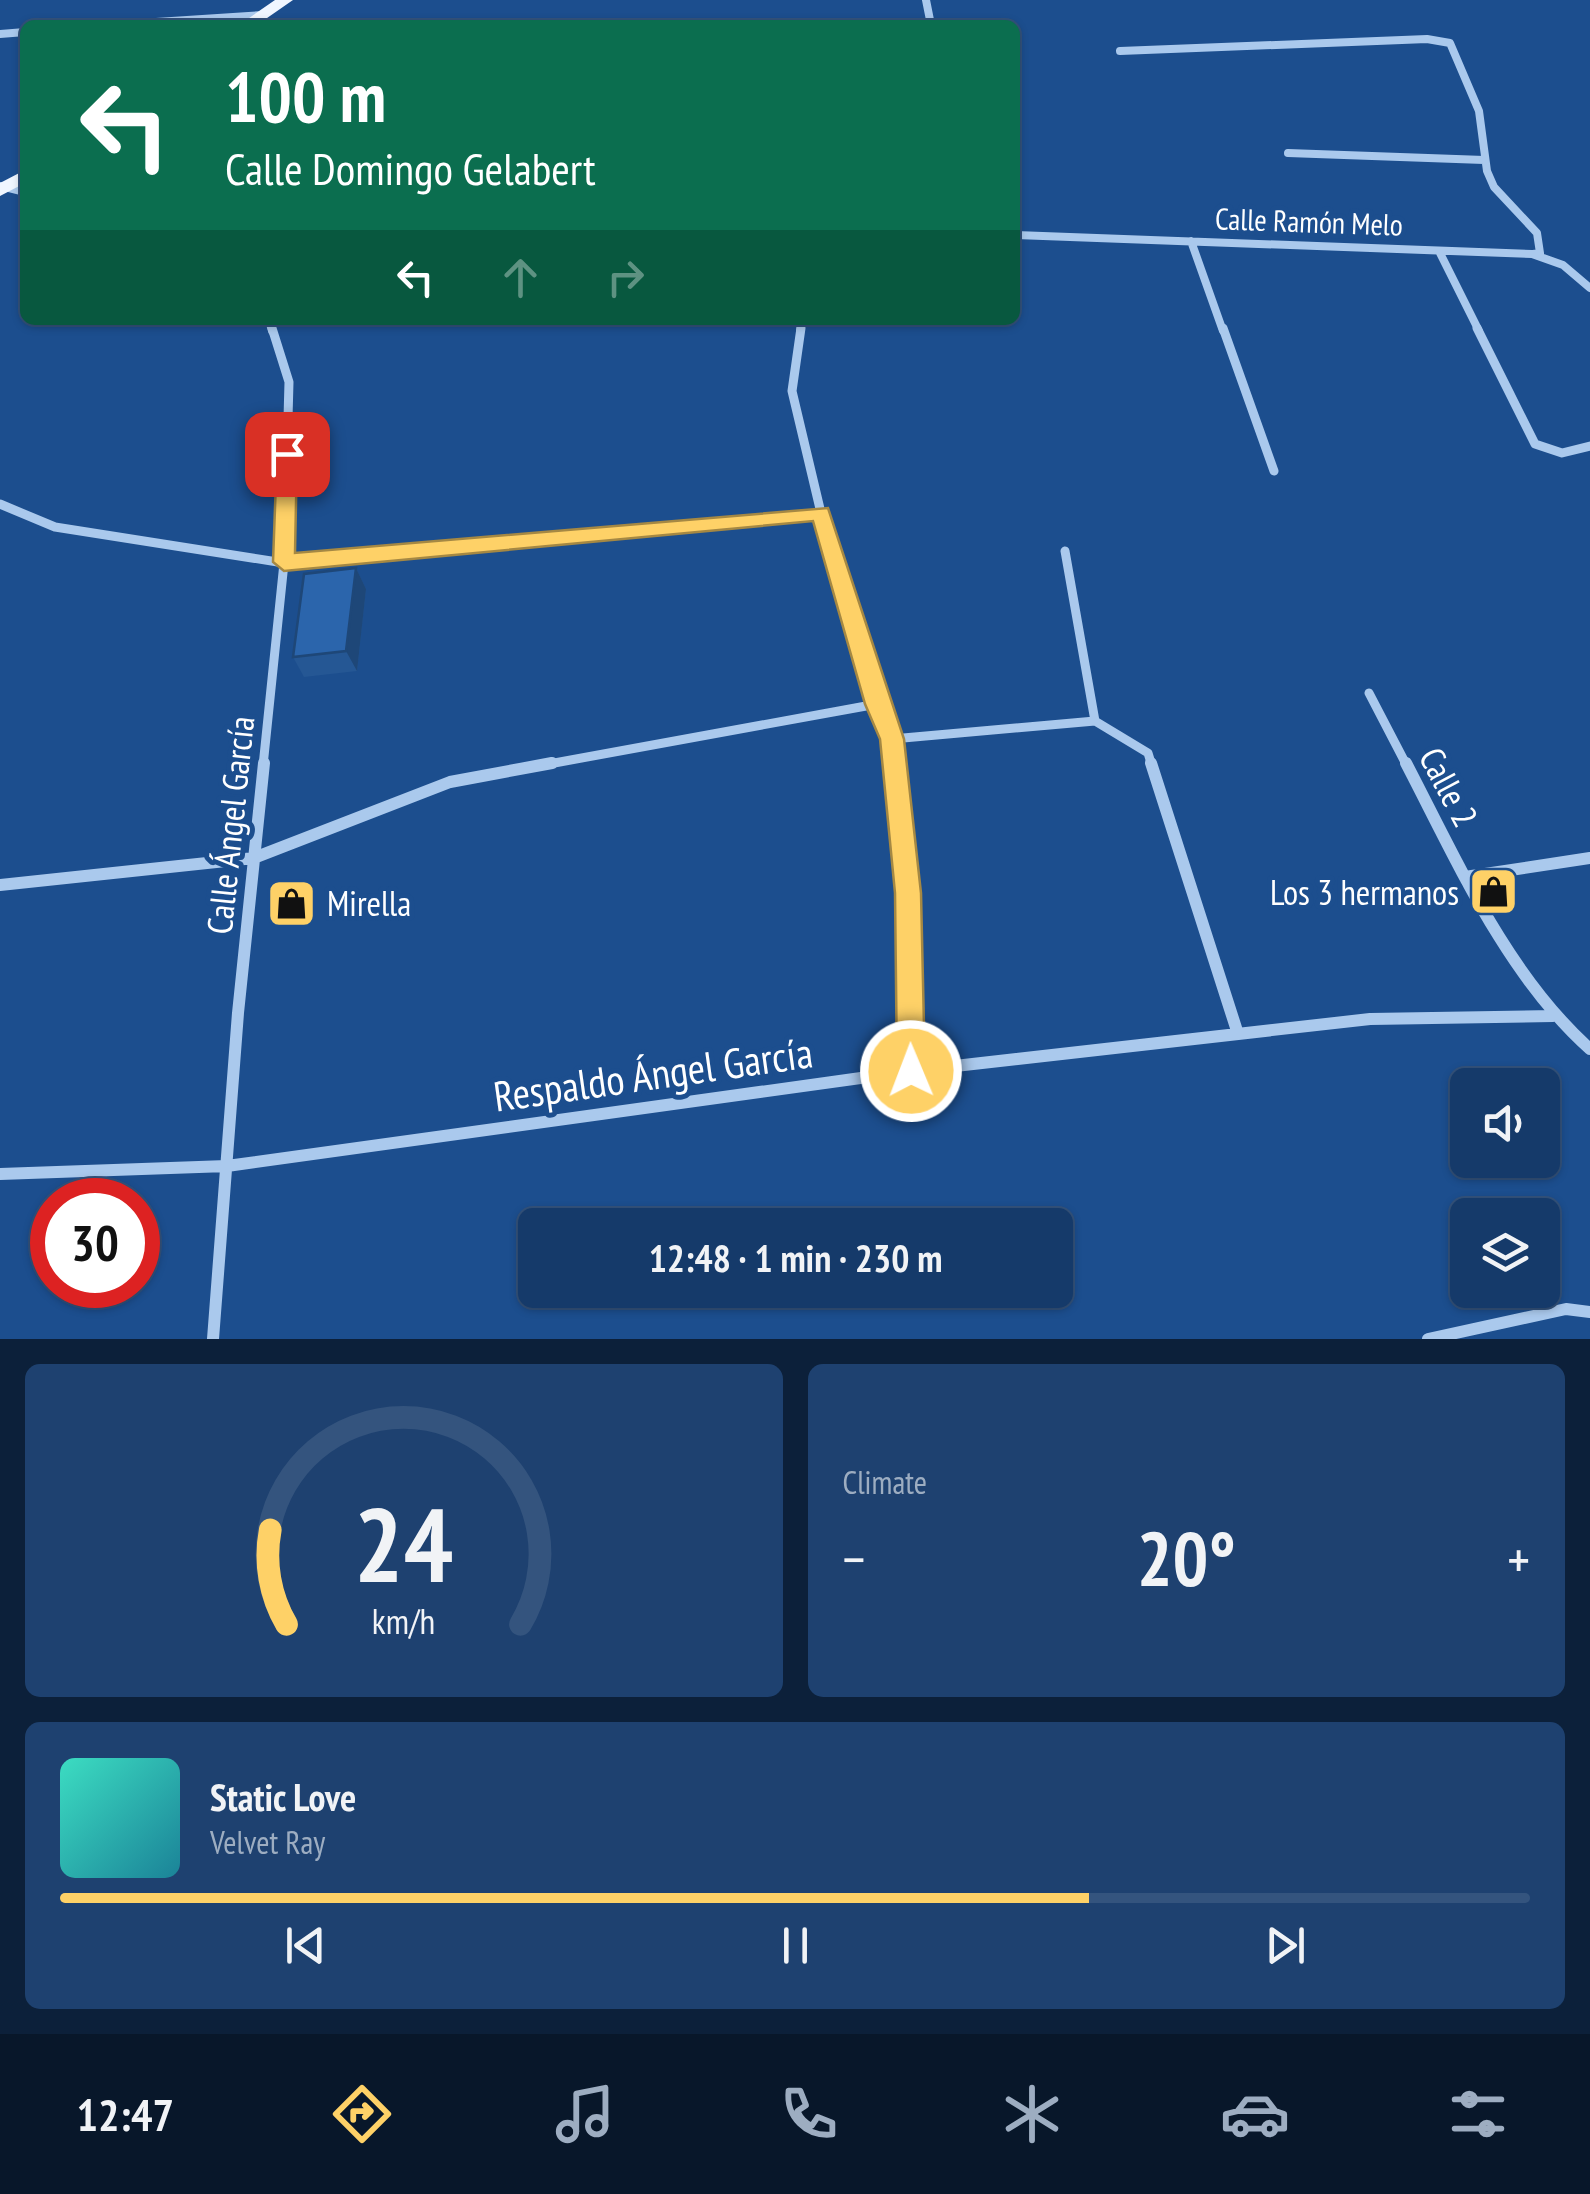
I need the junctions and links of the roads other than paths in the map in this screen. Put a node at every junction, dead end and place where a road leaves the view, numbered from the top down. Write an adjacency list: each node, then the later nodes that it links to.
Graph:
1 (285, 0): 2 (main road)
2 (262, 15): 3 (street); 4 (main road)
3 (186, 20)
4 (254, 20)
5 (1120, 51): 7 (street)
6 (1288, 153): 7 (street)
7 (1484, 160): 11 (street)
8 (1020, 235): 9 (street, Calle Ramón Melo)
9 (1191, 241): 10 (street, Calle Ramón Melo); 16 (street)
10 (1439, 251): 11 (street, Calle Ramón Melo); 15 (street)
11 (1532, 254): 12 (street, Calle Ramón Melo)
12 (1590, 288)
13 (271, 325): 20 (street, Calle Ángel García)
14 (801, 325): 18 (street)
15 (1590, 446)
16 (1274, 471)
17 (0, 504): 20 (street)
18 (821, 513): 20 (street); 22 (street)
19 (1065, 551): 23 (street)
20 (284, 562): 25 (street, Calle Ángel García)
21 (1369, 693): 27 (street, Calle 2)
22 (877, 704): 24 (street); 25 (street)
23 (1095, 721): 24 (street); 30 (street)
24 (892, 739): 32 (street)
25 (254, 858): 28 (street); 33 (street, Calle Ángel García)
26 (1590, 858): 27 (street)
27 (1465, 877): 29 (street, Calle 2)
28 (0, 885)
29 (1553, 1016): 30 (street, Respaldo Ángel García); 31 (street, Calle 2)
30 (1238, 1034): 32 (street, Respaldo Ángel García)
31 (1590, 1049)
32 (911, 1071): 33 (street, Respaldo Ángel García)
33 (227, 1166): 34 (street, Respaldo Ángel García); 36 (street, Calle Ángel García)
34 (0, 1174)
35 (1590, 1312): 37 (street)
36 (212, 1339)
37 (1428, 1339)

